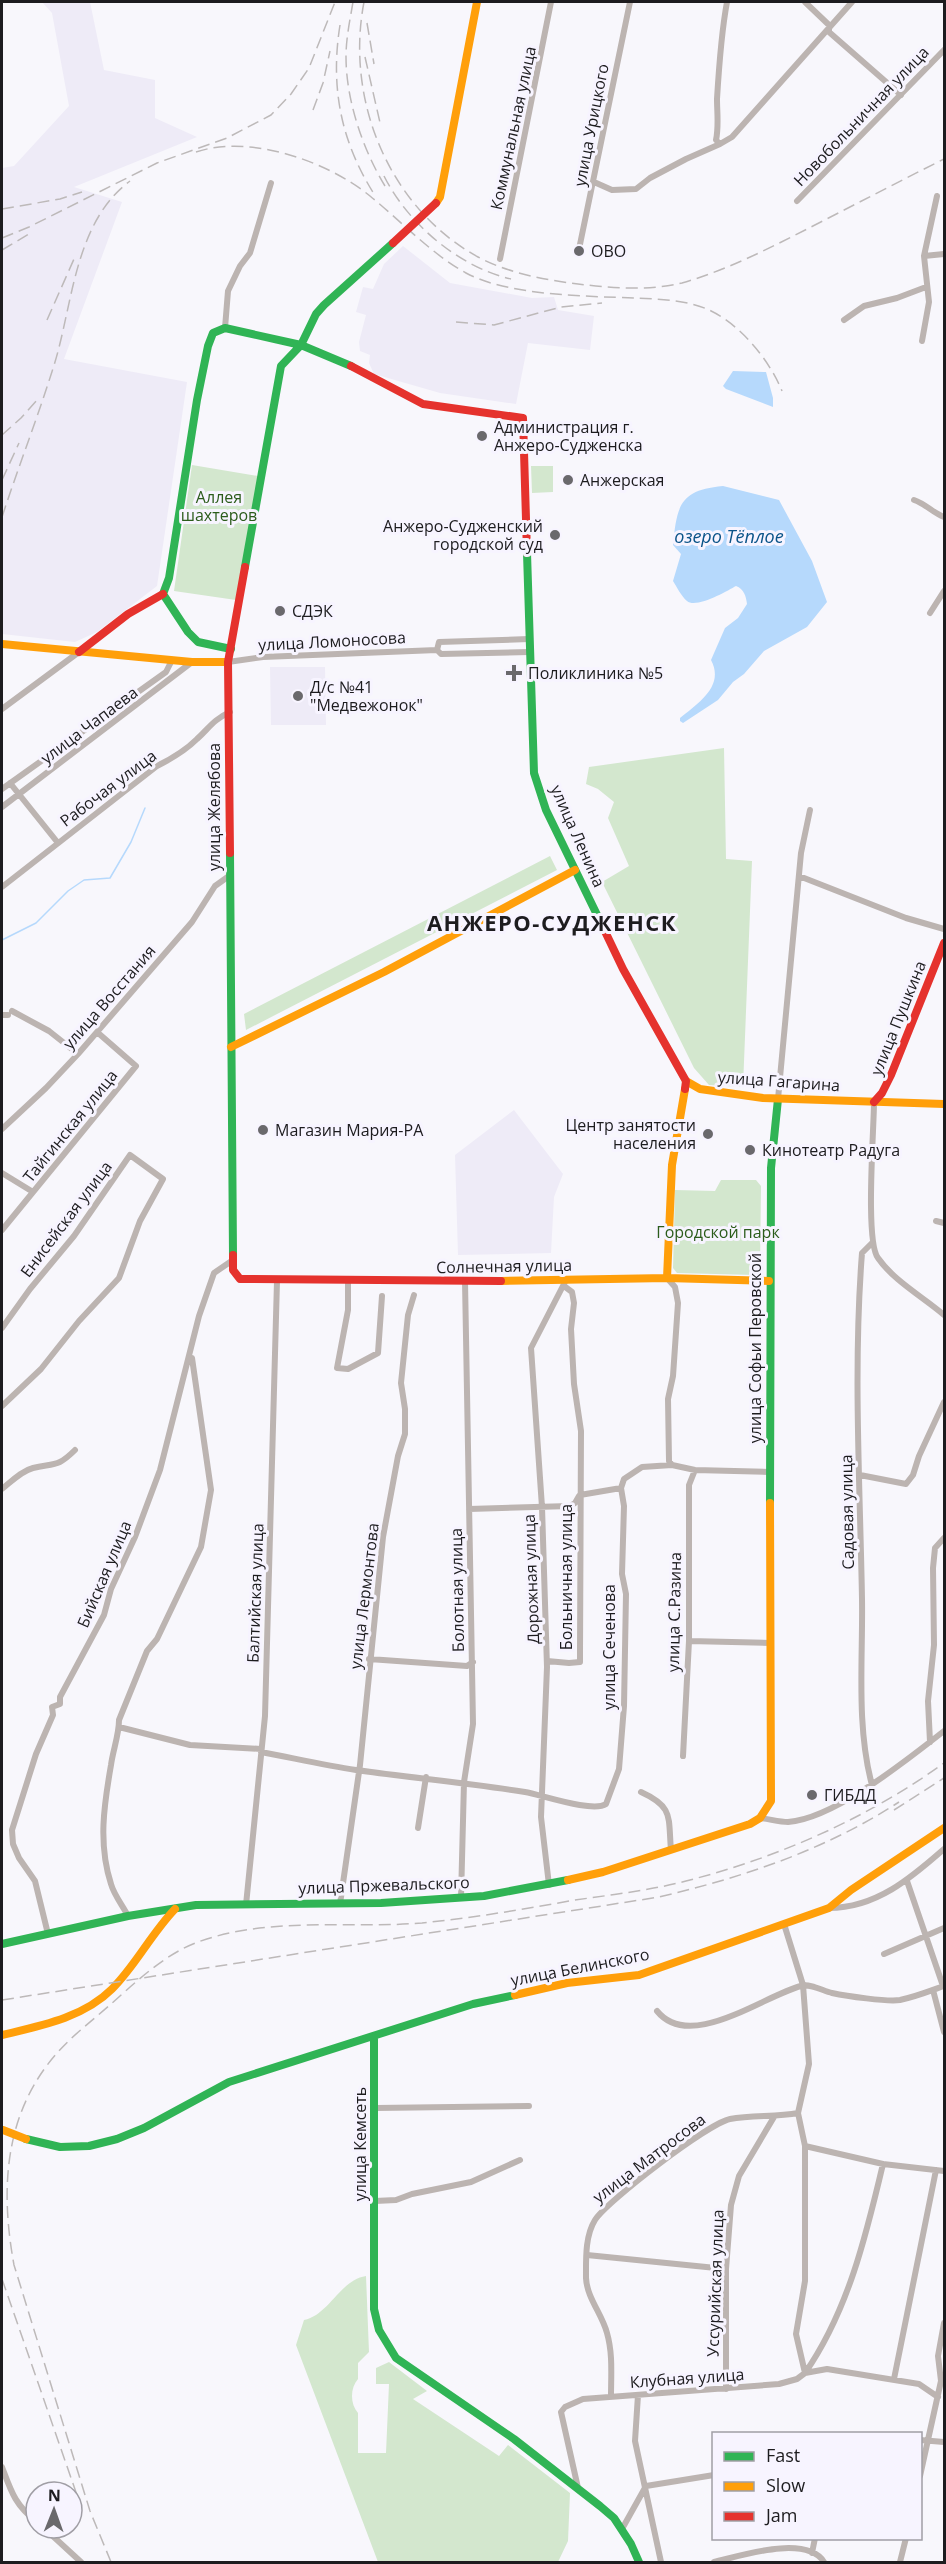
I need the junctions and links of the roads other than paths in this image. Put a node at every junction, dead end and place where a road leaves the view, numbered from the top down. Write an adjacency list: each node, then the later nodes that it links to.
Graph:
1 (477, 2): 23 (main road, улица Желябова, bridge)
2 (551, 2): 18 (street, Коммунальная улица)
3 (630, 2): 11 (street, улица Урицкого)
4 (727, 2): 10 (street)
5 (806, 2): 7 (street)
6 (852, 2): 7 (street)
7 (829, 26): 9 (street); 10 (street)
8 (945, 50): 9 (street, Новобольничная улица)
9 (901, 95): 14 (street, Новобольничная улица)
10 (720, 144): 11 (street)
11 (594, 182): 15 (street, улица Урицкого)
12 (271, 183): 21 (street)
13 (937, 196): 17 (street)
14 (797, 201)
15 (578, 254)
16 (945, 254): 17 (street)
17 (924, 256): 19 (street)
18 (500, 259)
19 (926, 287): 20 (street); 22 (street)
20 (844, 320)
21 (225, 328): 23 (main road); 27 (main road)
22 (922, 340)
23 (301, 345): 29 (main road, улица Ленина); 31 (main road, улица Желябова)
24 (914, 500): 25 (street)
25 (945, 517)
26 (945, 591): 28 (street)
27 (163, 594): 31 (main road); 33 (main road)
28 (930, 614)
29 (529, 639): 32 (street, улица Ломоносова); 34 (main road, улица Ленина)
30 (2, 644): 33 (main road)
31 (231, 649): 37 (main road, улица Желябова)
32 (437, 650): 34 (street, улица Ломоносова); 37 (street, улица Ломоносова)
33 (79, 652): 35 (main road); 38 (street)
34 (529, 652): 46 (main road, улица Ленина)
35 (172, 660): 36 (main road); 40 (street, улица Чапаева)
36 (192, 662): 37 (main road); 42 (street, улица Чапаева)
37 (228, 662): 39 (main road, улица Желябова)
38 (2, 709)
39 (230, 712): 45 (street, Рабочая улица); 47 (main road, улица Желябова)
40 (10, 783): 41 (street, улица Чапаева); 42 (street)
41 (2, 789)
42 (19, 795): 43 (street, улица Чапаева); 45 (street)
43 (2, 807)
44 (810, 810): 48 (street, улица Софьи Перовской)
45 (57, 843): 49 (street, Рабочая улица)
46 (575, 870): 54 (main road); 56 (main road, улица Ленина)
47 (229, 876): 53 (street, улица Восстания); 54 (main road, улица Желябова)
48 (799, 876): 50 (street); 57 (street, улица Софьи Перовской)
49 (2, 887)
50 (945, 929)
51 (945, 943): 58 (main road, улица Пушкина)
52 (7, 1014): 55 (street)
53 (97, 1032): 55 (street, улица Восстания); 62 (street, Тайгинская улица)
54 (231, 1047): 67 (main road, улица Желябова)
55 (78, 1054): 60 (street, улица Восстания)
56 (686, 1081): 57 (main road, улица Гагарина); 68 (main road)
57 (778, 1099): 58 (main road, улица Гагарина); 72 (main road, улица Софьи Перовской)
58 (874, 1102): 59 (main road, улица Гагарина); 66 (street)
59 (945, 1104)
60 (2, 1129)
61 (2, 1173): 62 (street)
62 (33, 1192): 65 (street, Тайгинская улица)
63 (936, 1221): 64 (street)
64 (945, 1223)
65 (2, 1230)
66 (873, 1242): 77 (street); 86 (street, Садовая улица)
67 (233, 1260): 69 (main road, улица Желябова); 79 (street, Бийская улица)
68 (667, 1278): 72 (main road, Солнечная улица); 74 (main road, Солнечная улица); 83 (street)
69 (240, 1279): 70 (main road, Солнечная улица)
70 (277, 1281): 73 (main road, Солнечная улица); 101 (street, Балтийская улица)
71 (465, 1281): 73 (main road, Солнечная улица); 74 (main road, Солнечная улица); 91 (street, Болотная улица)
72 (769, 1281): 85 (main road, улица Софьи Перовской)
73 (348, 1282): 76 (street)
74 (565, 1283): 89 (street); 90 (street, Дорожная улица)
75 (414, 1295): 95 (street, улица Лермонтова)
76 (382, 1296)
77 (945, 1315)
78 (2, 1328): 81 (street, Енисейская улица)
79 (192, 1348): 98 (street, Бийская улица); 124 (street, Бийская улица)
80 (945, 1402): 86 (street)
81 (2, 1406)
82 (75, 1450): 88 (street)
83 (672, 1465): 84 (street); 87 (street)
84 (695, 1470): 85 (street); 93 (street, улица С.Разина)
85 (770, 1472): 94 (main road, улица Софьи Перовской)
86 (860, 1475): 106 (street, Садовая улица)
87 (621, 1488): 89 (street); 108 (street, улица Сеченова)
88 (2, 1489)
89 (580, 1495): 90 (street); 96 (street, Больничная улица)
90 (542, 1507): 91 (street); 96 (street, Дорожная улица)
91 (469, 1509): 97 (street, Болотная улица)
92 (945, 1538): 100 (street)
93 (689, 1641): 94 (street); 102 (street, улица С.Разина)
94 (770, 1643): 109 (main road, улица Софьи Перовской)
95 (369, 1659): 97 (street); 103 (street, улица Лермонтова)
96 (547, 1661): 108 (street, Дорожная улица)
97 (473, 1662): 105 (street, Болотная улица)
98 (119, 1727): 101 (street); 121 (street, Бийская улица)
99 (945, 1731): 100 (street)
100 (930, 1742): 106 (street)
101 (261, 1750): 103 (street); 118 (street, Балтийская улица)
102 (683, 1756)
103 (358, 1770): 104 (street); 117 (street, улица Лермонтова)
104 (426, 1778): 105 (street); 110 (street)
105 (464, 1782): 108 (street); 116 (street, Болотная улица)
106 (872, 1785): 109 (street)
107 (641, 1792): 113 (street)
108 (541, 1795): 115 (street, Дорожная улица)
109 (760, 1818): 113 (main road, улица Пржевальского)
110 (418, 1828)
111 (945, 1828): 120 (main road)
112 (945, 1849): 114 (street, улица Белинского)
113 (671, 1850): 115 (main road, улица Пржевальского)
114 (907, 1881): 120 (street, улица Белинского); 125 (street)
115 (549, 1885): 116 (main road, улица Пржевальского)
116 (461, 1898): 117 (main road, улица Пржевальского)
117 (340, 1904): 118 (main road, улица Пржевальского)
118 (246, 1905): 119 (main road, улица Пржевальского)
119 (175, 1909): 121 (main road, улица Пржевальского); 133 (main road)
120 (826, 1909): 122 (main road, улица Белинского)
121 (128, 1916): 124 (main road, улица Пржевальского)
122 (784, 1924): 128 (street); 134 (main road, улица Белинского)
123 (945, 1928): 125 (street)
124 (48, 1934): 126 (main road, улица Пржевальского)
125 (925, 1937): 127 (street); 129 (street)
126 (2, 1944)
127 (884, 1954)
128 (803, 1984): 130 (street); 131 (street); 137 (street)
129 (944, 1986): 130 (street)
130 (933, 1990): 132 (street)
131 (657, 2011)
132 (945, 2032)
133 (2, 2035)
134 (374, 2037): 136 (main road, улица Кемсеть); 139 (main road, bridge)
135 (529, 2106): 136 (street)
136 (376, 2108): 145 (main road, улица Кемсеть)
137 (798, 2113): 138 (street, улица Матросова); 140 (street)
138 (774, 2117): 146 (street, улица Матросова); 147 (street, Уссурийская улица)
139 (2, 2130)
140 (805, 2146): 142 (street); 149 (street)
141 (520, 2160): 145 (street)
142 (884, 2164): 143 (street); 149 (street)
143 (936, 2170): 144 (street); 150 (street)
144 (945, 2171)
145 (375, 2201): 163 (main road, улица Кемсеть)
146 (587, 2255): 147 (street); 154 (street, улица Матросова)
147 (726, 2269): 152 (street, Уссурийская улица)
148 (945, 2323): 151 (street)
149 (805, 2373): 150 (street, Клубная улица); 152 (street, Клубная улица)
150 (894, 2379): 155 (street, Клубная улица)
151 (943, 2381): 155 (street)
152 (726, 2389): 153 (street, Клубная улица)
153 (638, 2395): 154 (street, Клубная улица); 162 (street)
154 (610, 2397): 163 (street, Клубная улица)
155 (938, 2397): 157 (street)
156 (922, 2440): 157 (street)
157 (929, 2441): 158 (street); 160 (street)
158 (945, 2442)
159 (2, 2467): 164 (street)
160 (922, 2472)
161 (712, 2475): 162 (street)
162 (646, 2486): 165 (street); 172 (street)
163 (578, 2489): 165 (main road, улица Кемсеть)
164 (24, 2512)
165 (622, 2529): 171 (main road)
166 (57, 2540): 170 (street)
167 (815, 2540): 169 (street)
168 (906, 2540): 175 (street)
169 (812, 2553): 173 (street); 174 (street)
170 (81, 2562)
171 (639, 2562)
172 (661, 2562)
173 (714, 2562)
174 (824, 2562)
175 (900, 2562)

